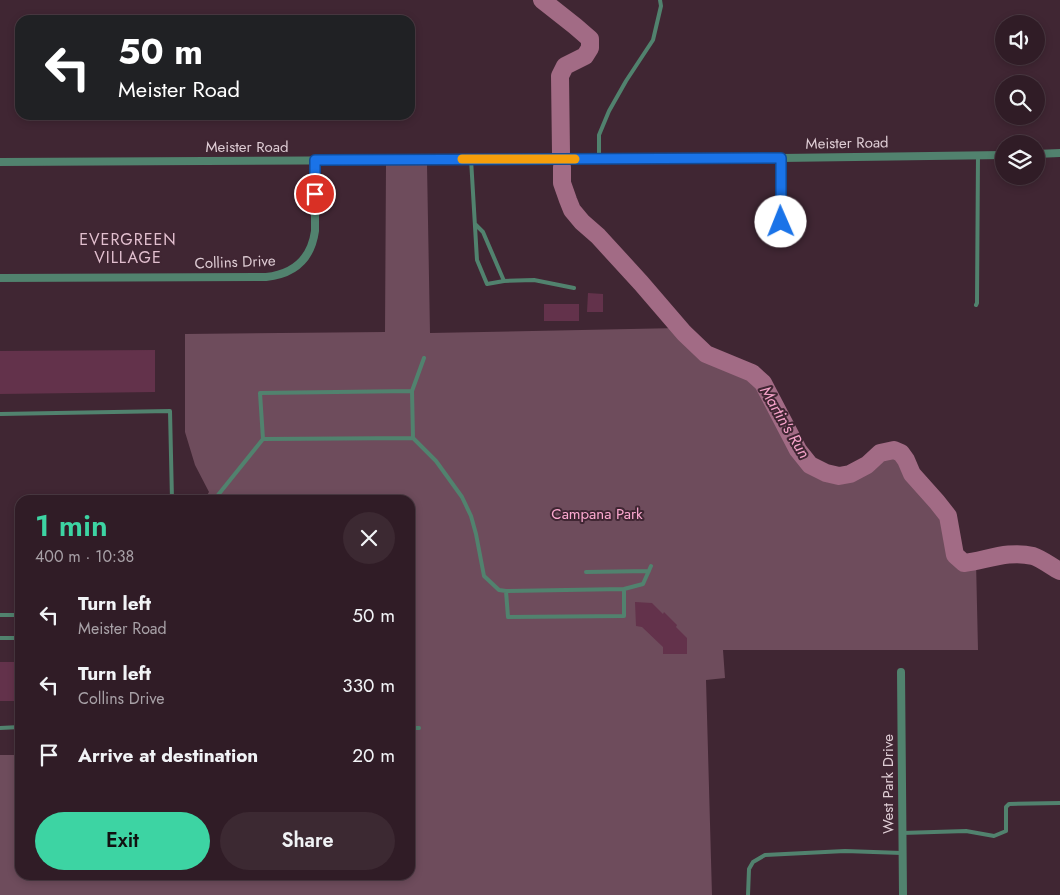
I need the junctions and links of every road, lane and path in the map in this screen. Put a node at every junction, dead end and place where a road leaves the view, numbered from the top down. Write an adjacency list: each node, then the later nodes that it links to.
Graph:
1 (660, 0): 8 (lane)
2 (995, 154): 5 (street, Meister Road)
3 (1045, 154): 4 (street)
4 (1060, 154)
5 (978, 155): 6 (street, Meister Road); 16 (lane)
6 (781, 158): 8 (street, Meister Road); 12 (lane)
7 (471, 159): 8 (street, Meister Road); 9 (street, Meister Road); 11 (lane)
8 (600, 159)
9 (315, 160): 10 (street, Meister Road); 13 (street, Collins Drive)
10 (0, 162)
11 (475, 224): 14 (lane); 14 (lane)
12 (800, 236)
13 (0, 278)
14 (504, 281): 15 (lane)
15 (574, 288)
16 (976, 305)
17 (424, 358): 18 (lane)
18 (412, 391): 20 (lane); 21 (lane)
19 (0, 414): 22 (lane)
20 (413, 438): 21 (lane); 28 (lane)
21 (263, 439): 23 (lane)
22 (172, 495)
23 (218, 495)
24 (651, 566): 25 (lane)
25 (649, 571): 26 (lane); 27 (lane)
26 (586, 572)
27 (624, 589): 28 (lane); 28 (lane)
28 (506, 592)
29 (15, 614): 30 (lane)
30 (0, 615)
31 (0, 638): 32 (lane)
32 (15, 638)
33 (901, 672): 39 (street, West Park Drive)
34 (15, 727): 35 (lane)
35 (0, 728)
36 (415, 728): 37 (lane)
37 (419, 728)
38 (1060, 803): 39 (lane)
39 (902, 833): 40 (street, West Park Drive)
40 (902, 853): 41 (lane); 42 (street, West Park Drive)
41 (748, 895)
42 (903, 895)

